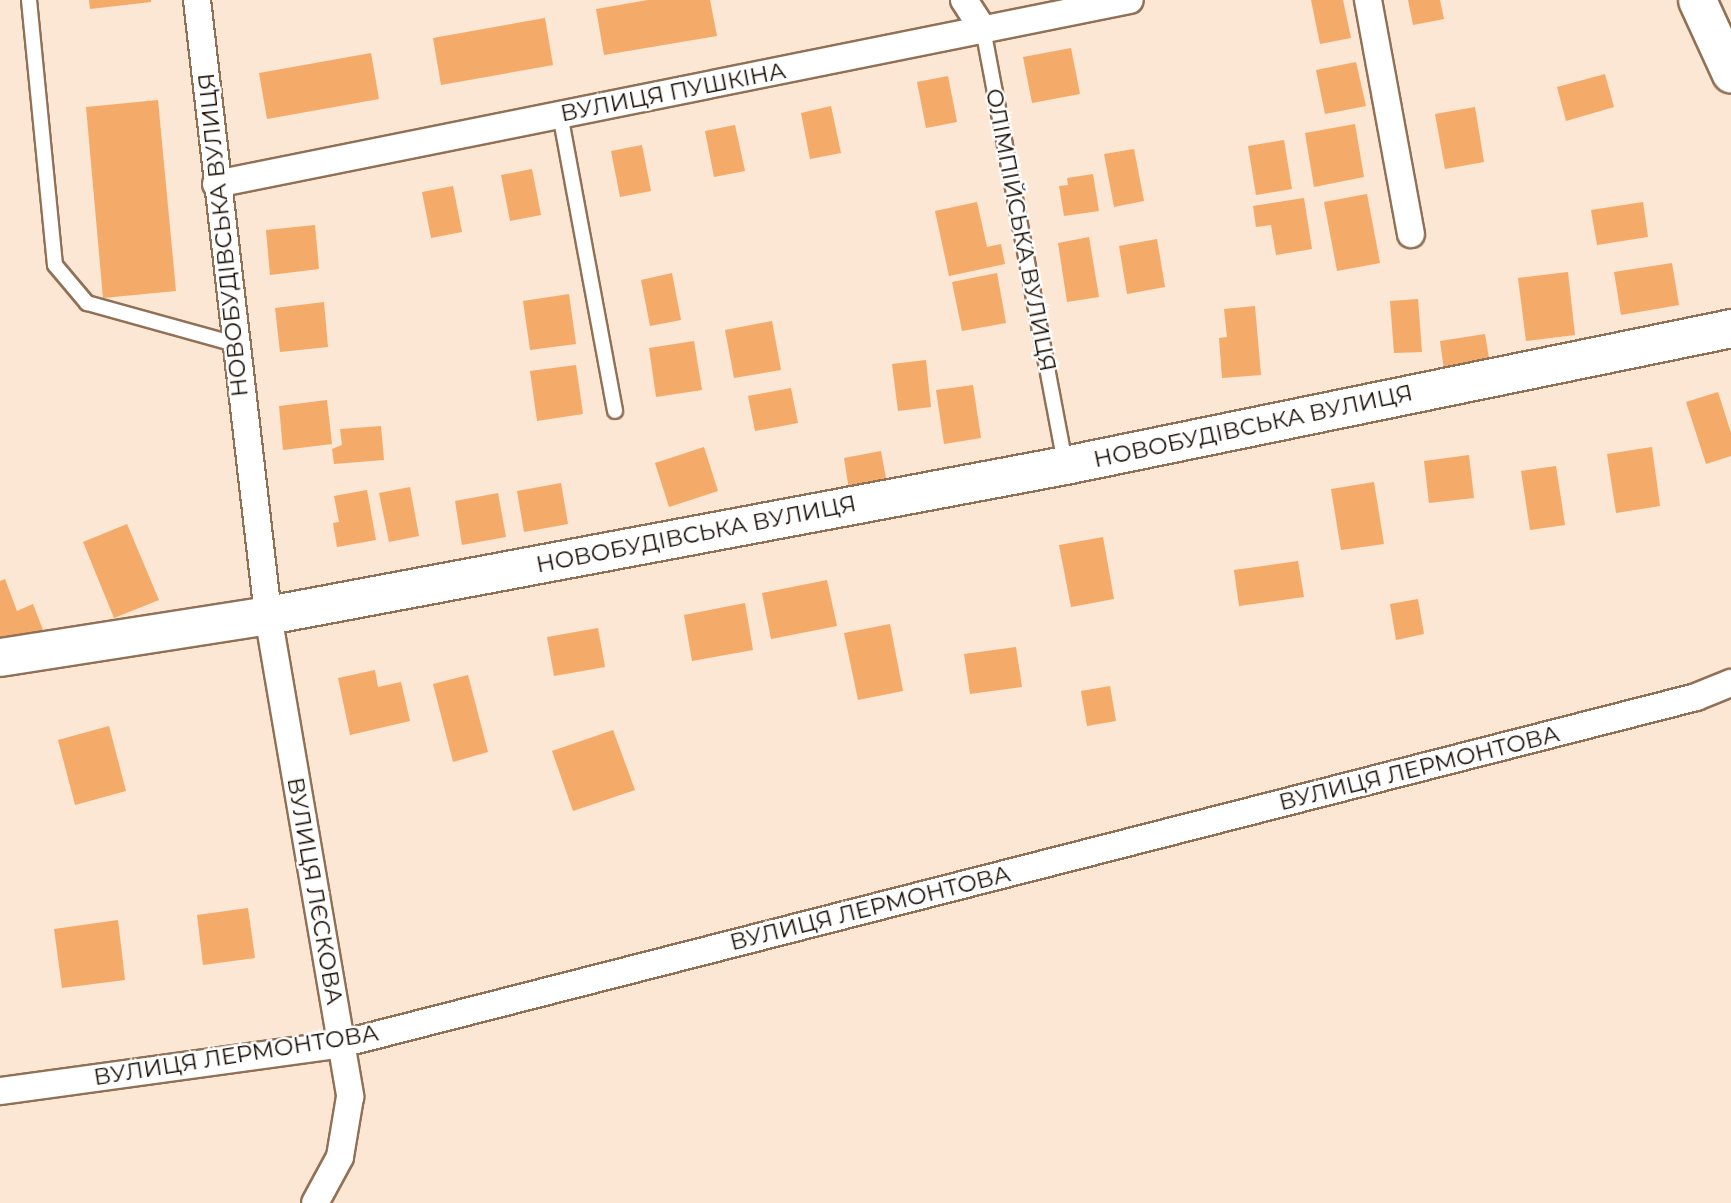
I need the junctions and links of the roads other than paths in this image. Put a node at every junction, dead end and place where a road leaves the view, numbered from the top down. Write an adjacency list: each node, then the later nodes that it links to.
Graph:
1 (29, 0): 13 (lane)
2 (197, 0): 10 (street, НОВОБУДІВСЬКА ВУЛИЦЯ)
3 (964, 0): 7 (street, ОЛІМПІЙСЬКА ВУЛИЦЯ)
4 (1130, 0): 7 (street, ВУЛИЦЯ ПУШКІНА)
5 (1368, 0): 11 (street)
6 (1697, 0): 8 (street)
7 (983, 29): 9 (street, ВУЛИЦЯ ПУШКІНА); 15 (lane, ОЛІМПІЙСЬКА ВУЛИЦЯ)
8 (1731, 74)
9 (560, 114): 10 (street, ВУЛИЦЯ ПУШКІНА); 14 (lane)
10 (216, 184): 13 (street, НОВОБУДІВСЬКА ВУЛИЦЯ)
11 (1411, 234)
12 (1731, 328): 15 (street, НОВОБУДІВСЬКА ВУЛИЦЯ)
13 (235, 344): 16 (street, НОВОБУДІВСЬКА ВУЛИЦЯ)
14 (615, 411)
15 (1065, 464): 16 (street, НОВОБУДІВСЬКА ВУЛИЦЯ)
16 (268, 615): 17 (street); 19 (street, ВУЛИЦЯ ЛЄСКОВА)
17 (0, 657)
18 (1731, 683): 19 (street, ВУЛИЦЯ ЛЕРМОНТОВА)
19 (341, 1044): 20 (street, ВУЛИЦЯ ЛЕРМОНТОВА); 21 (street, ВУЛИЦЯ ЛЄСКОВА)
20 (0, 1091)
21 (314, 1203)

